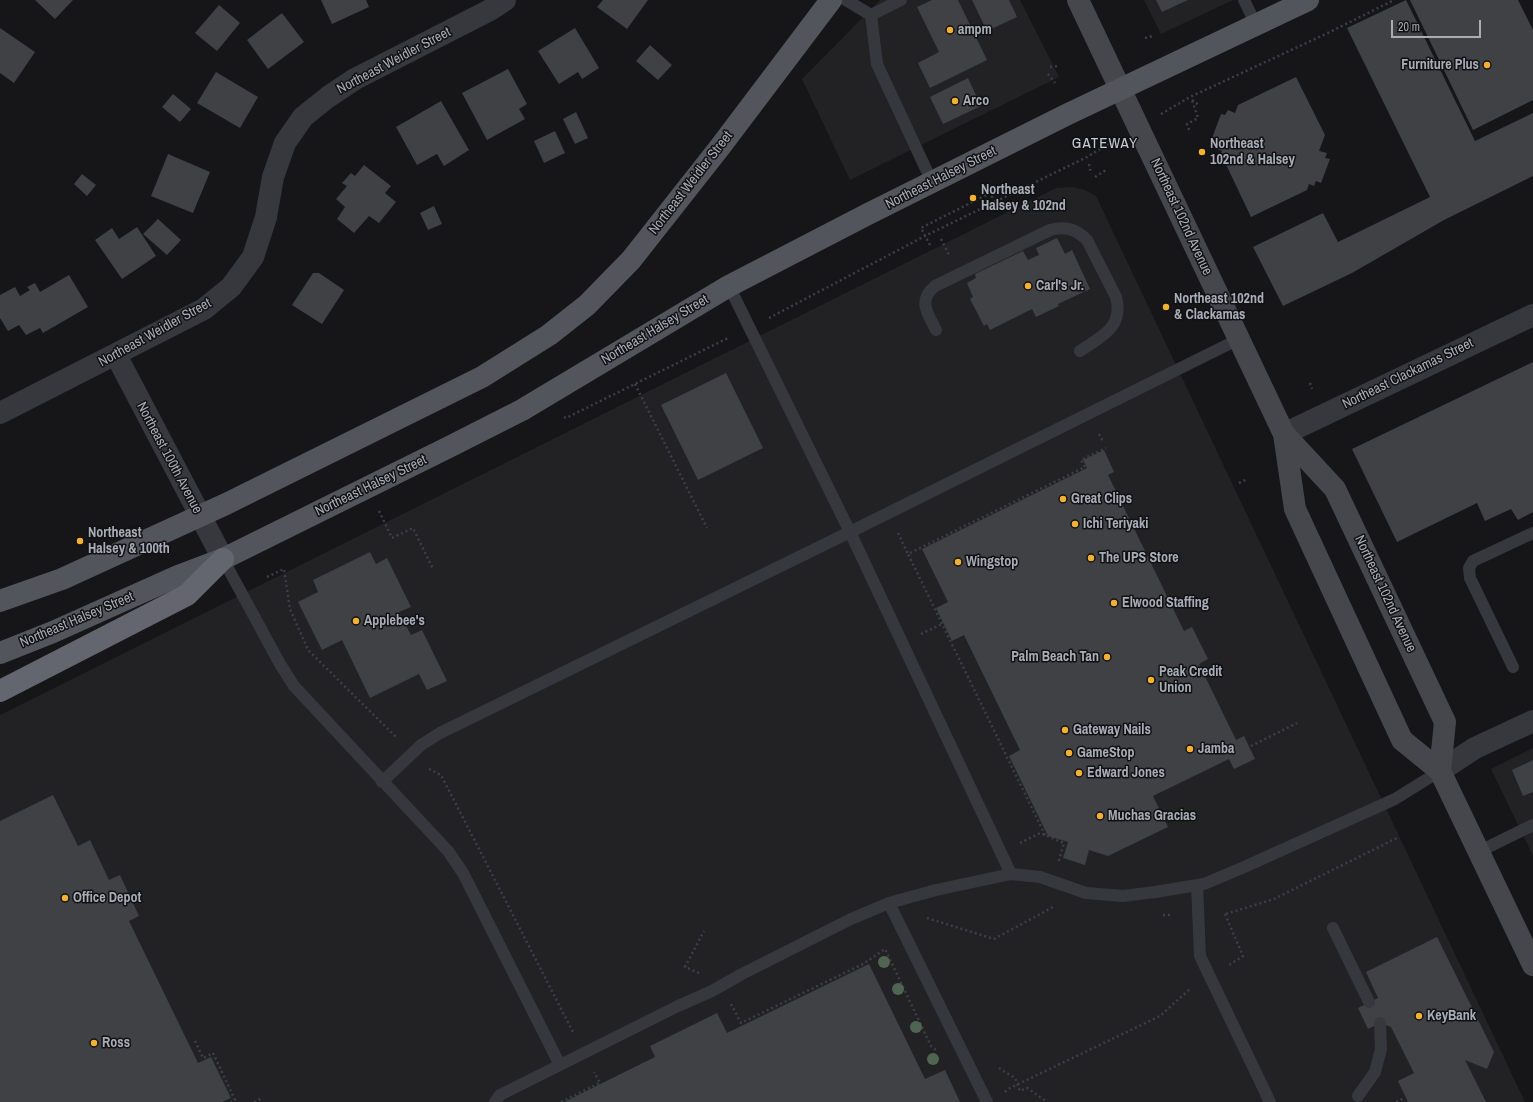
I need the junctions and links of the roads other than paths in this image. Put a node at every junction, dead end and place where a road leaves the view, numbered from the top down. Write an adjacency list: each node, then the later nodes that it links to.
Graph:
1 (505, 0): 17 (street, Northeast Weidler Street)
2 (831, 0): 20 (main road, Northeast Weidler Street)
3 (846, 0): 8 (lane)
4 (901, 0): 8 (lane)
5 (1078, 0): 10 (main road, Northeast 102nd Avenue)
6 (1244, 0): 9 (lane)
7 (1308, 0): 9 (main road, Northeast Halsey Street)
8 (871, 15): 11 (lane)
9 (1256, 25): 10 (main road, Northeast Halsey Street)
10 (1121, 90): 11 (main road, Northeast Halsey Street); 15 (main road, Northeast 102nd Avenue)
11 (932, 182): 12 (main road, Northeast Halsey Street)
12 (730, 286): 21 (lane); 23 (main road, Northeast Halsey Street)
13 (1533, 314): 19 (street, Northeast Clackamas Street)
14 (936, 330): 16 (lane)
15 (1239, 339): 19 (main road, Northeast 102nd Avenue); 21 (lane)
16 (1080, 351)
17 (116, 355): 18 (street, Northeast Weidler Street); 20 (street, Northeast 100th Avenue)
18 (0, 413)
19 (1284, 434): 29 (main road, Northeast 102nd Avenue); 29 (main road, Northeast 102nd Avenue)
20 (200, 516): 23 (street, Northeast 100th Avenue); 24 (main road)
21 (850, 532): 30 (lane); 33 (lane)
22 (1533, 533): 26 (lane)
23 (223, 560): 25 (main road, Northeast Halsey Street); 27 (highway); 30 (lane)
24 (0, 601)
25 (0, 653)
26 (1513, 668)
27 (0, 691)
28 (1533, 721): 29 (street)
29 (1440, 771): 32 (main road, Northeast 102nd Avenue); 34 (lane)
30 (382, 782): 40 (lane)
31 (1533, 824): 32 (lane)
32 (1478, 852): 37 (main road, Northeast 102nd Avenue)
33 (1012, 874): 34 (lane); 35 (lane)
34 (1197, 885): 44 (lane)
35 (890, 903): 40 (lane); 43 (lane)
36 (1333, 928): 38 (lane)
37 (1533, 965)
38 (1369, 1002)
39 (1380, 1023): 41 (lane)
40 (560, 1065): 42 (lane)
41 (1358, 1096)
42 (495, 1102)
43 (987, 1102)
44 (1270, 1102)

